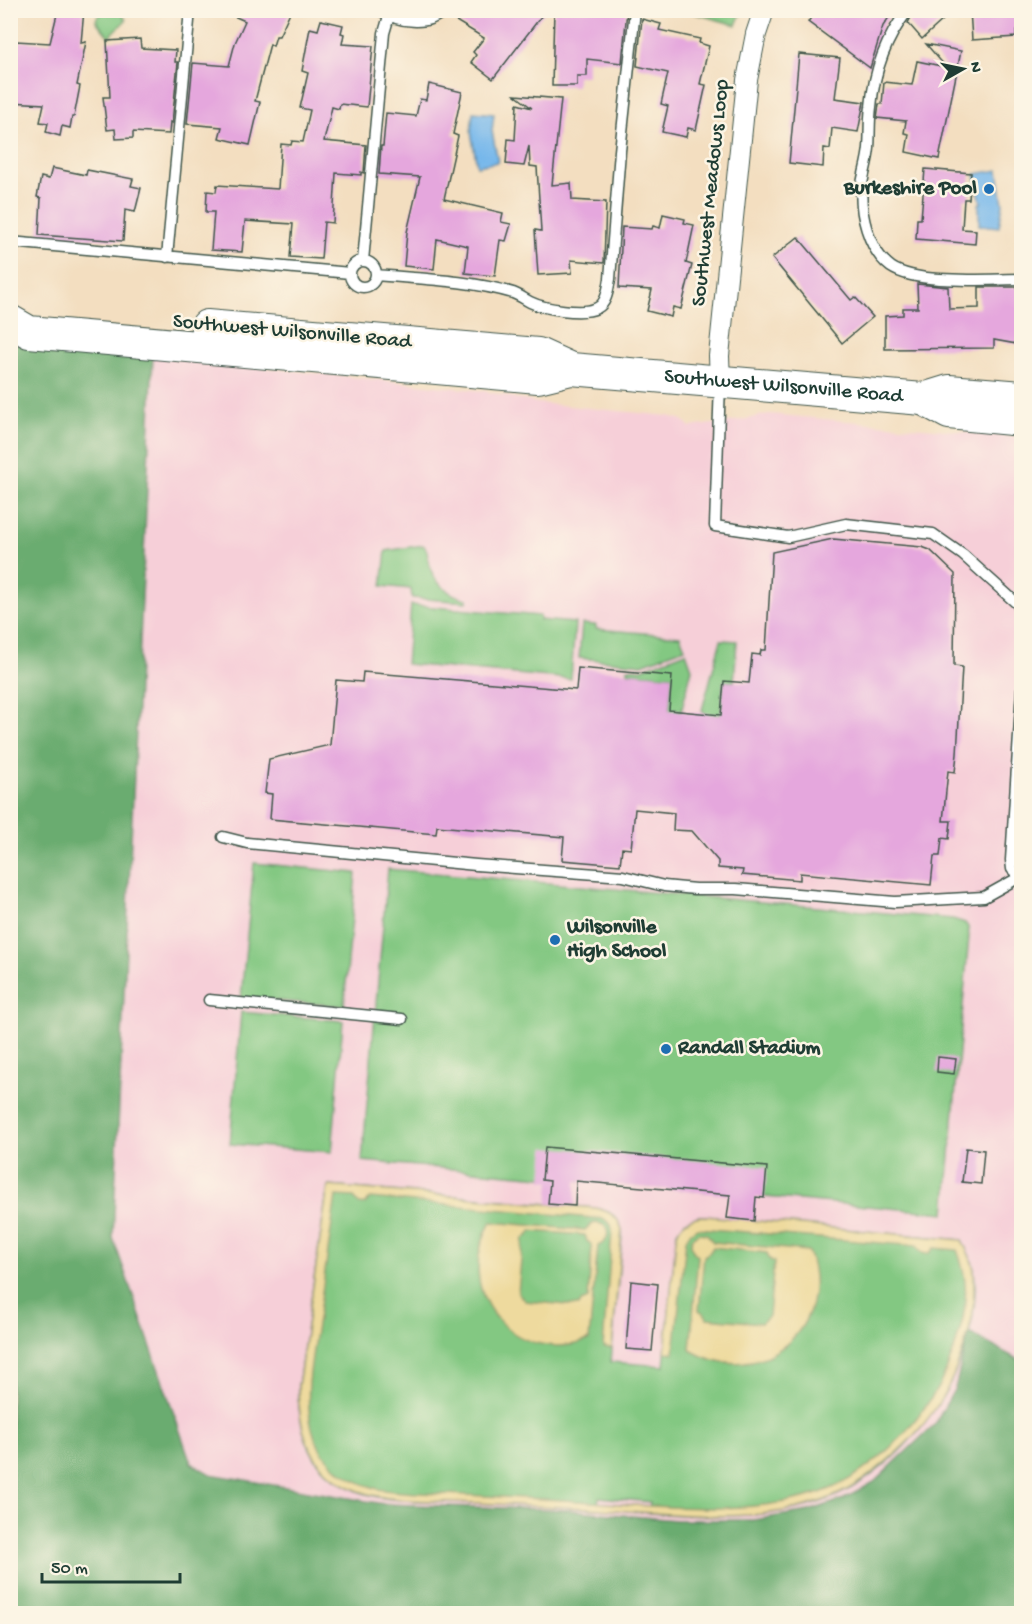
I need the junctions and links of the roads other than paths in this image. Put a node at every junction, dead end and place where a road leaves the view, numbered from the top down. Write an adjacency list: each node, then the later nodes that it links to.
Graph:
1 (190, 10): 8 (lane)
2 (444, 10): 6 (lane)
3 (635, 10): 11 (lane)
4 (764, 10): 14 (street, Southwest Meadows Loop)
5 (908, 10): 12 (lane)
6 (385, 13): 9 (lane)
7 (10, 242): 8 (lane)
8 (167, 257): 10 (lane)
9 (363, 261): 10 (lane); 11 (lane)
10 (350, 273): 11 (lane)
11 (376, 275)
12 (1022, 279)
13 (10, 319): 14 (main road, Southwest Wilsonville Road)
14 (720, 382): 16 (main road, Southwest Wilsonville Road); 18 (lane)
15 (1022, 397): 16 (main road, Southwest Wilsonville Road)
16 (923, 399): 17 (main road, Southwest Wilsonville Road)
17 (1022, 420)
18 (1022, 608)
19 (1022, 689): 21 (lane)
20 (223, 837): 21 (lane)
21 (1020, 879)
22 (209, 1000): 23 (lane)
23 (402, 1019)

